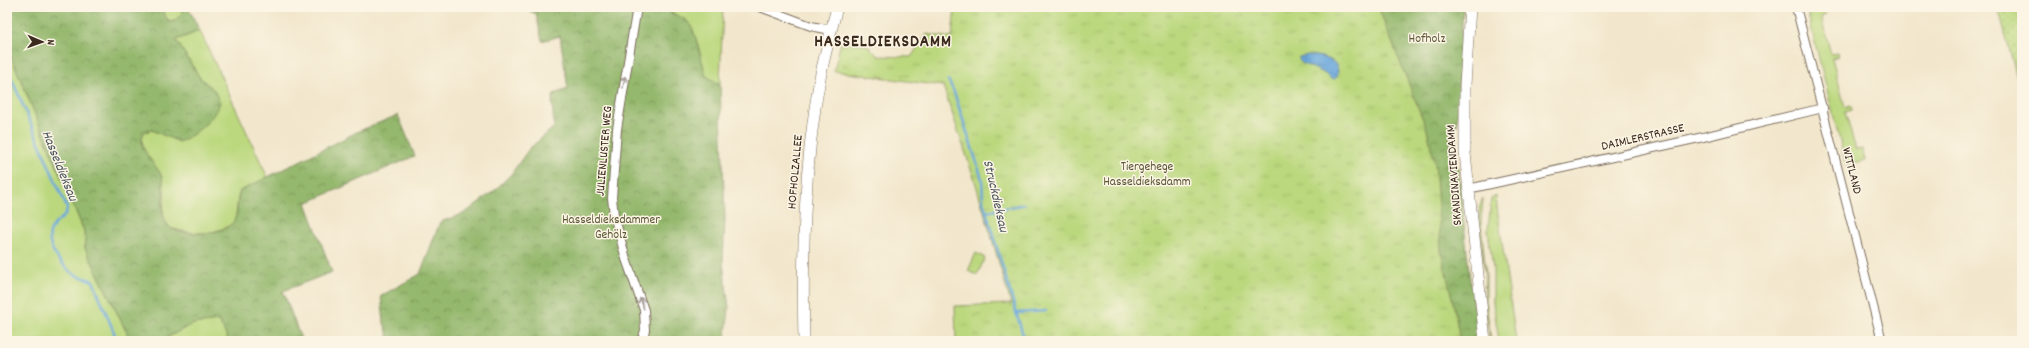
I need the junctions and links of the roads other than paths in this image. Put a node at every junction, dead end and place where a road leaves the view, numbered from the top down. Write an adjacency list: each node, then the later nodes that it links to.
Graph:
1 (637, 7): 9 (street, JULIENLUSTER WEG, one-way to 1)
2 (760, 7): 6 (street)
3 (836, 7): 6 (street, HOFHOLZALLEE)
4 (1470, 7): 8 (street, SKANDINAVIENDAMM)
5 (1796, 7): 7 (street, WITTLAND)
6 (831, 30): 10 (street, HOFHOLZALLEE)
7 (1823, 108): 8 (street, DAIMLERSTRASSE); 12 (street, WITTLAND)
8 (1468, 189): 11 (street, SKANDINAVIENDAMM)
9 (642, 341)
10 (804, 341)
11 (1485, 341)
12 (1882, 341)

